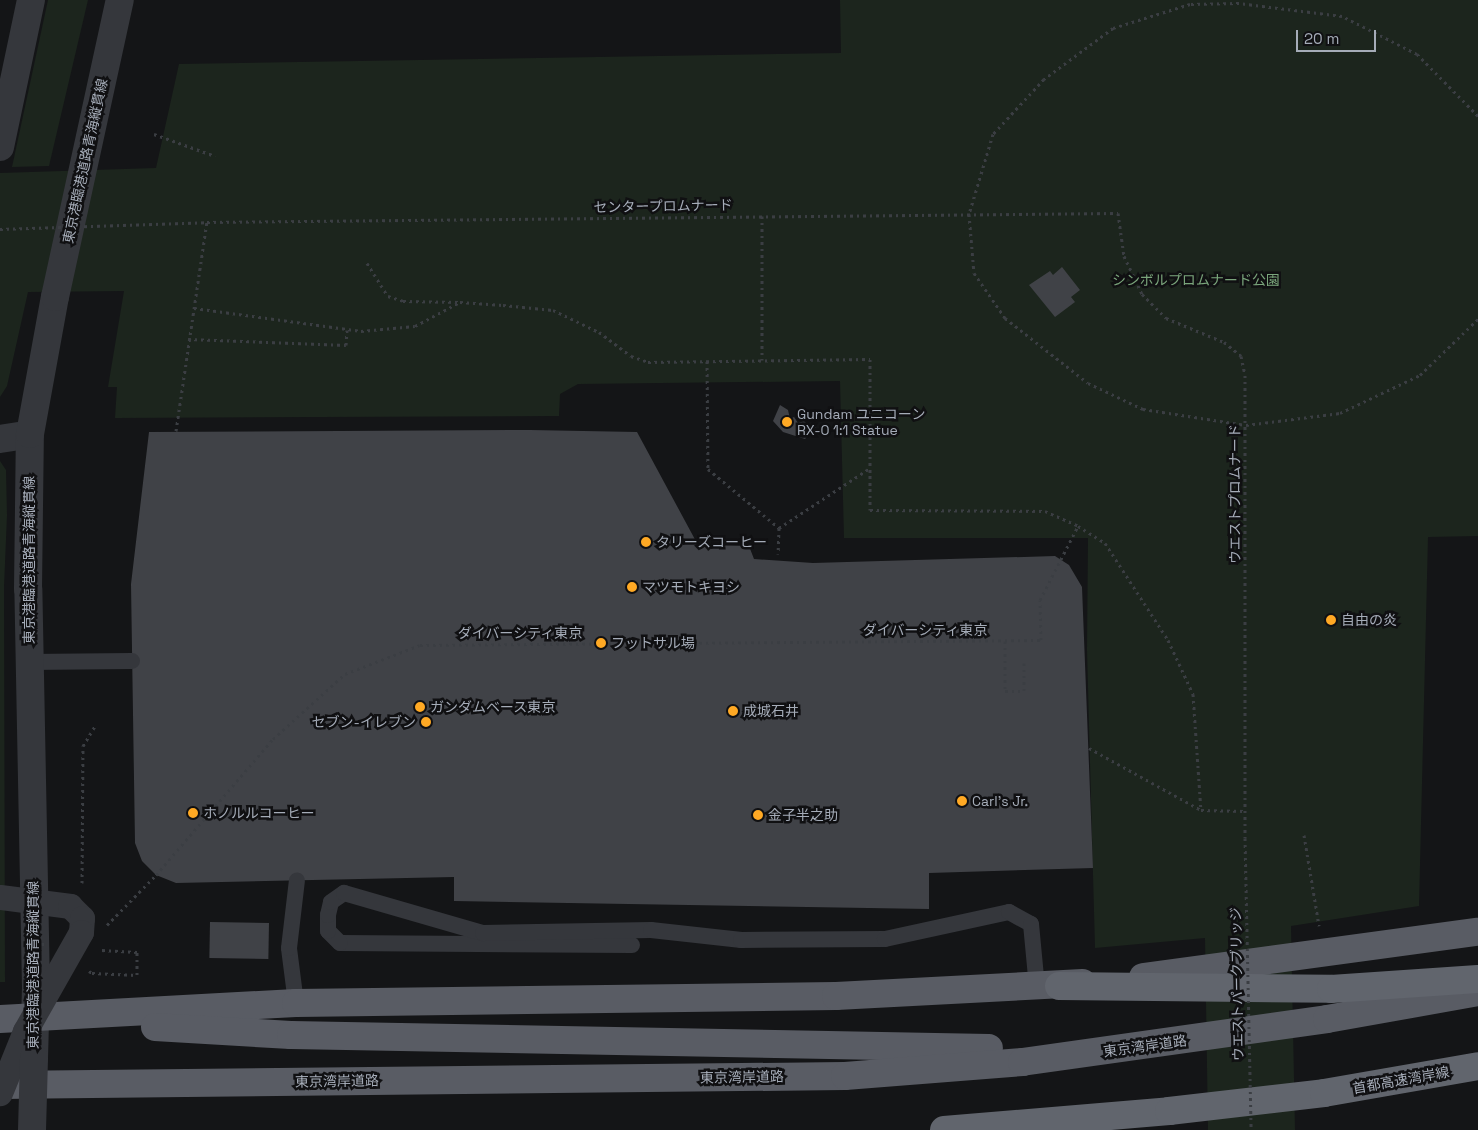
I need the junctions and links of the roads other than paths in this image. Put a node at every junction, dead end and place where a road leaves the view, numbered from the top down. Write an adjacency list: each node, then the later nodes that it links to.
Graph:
1 (31, 0): 3 (street)
2 (120, 0): 6 (street, 東京港臨港道路青海縦貫線)
3 (4, 106): 4 (street)
4 (0, 147)
5 (0, 430): 6 (street)
6 (30, 434): 7 (street); 9 (street, 東京港臨港道路青海縦貫線)
7 (0, 439)
8 (132, 661): 9 (lane)
9 (29, 662): 19 (street, 東京港臨港道路青海縦貫線)
10 (297, 880): 17 (lane)
11 (0, 897): 23 (street, bridge)
12 (1478, 932): 15 (highway)
13 (632, 945): 15 (lane)
14 (1478, 979): 15 (highway)
15 (1048, 986): 17 (highway)
16 (1478, 992): 20 (highway, 東京湾岸道路)
17 (296, 1003): 19 (highway)
18 (0, 1019): 19 (highway)
19 (36, 1020): 20 (highway); 24 (street, 東京港臨港道路青海縦貫線, bridge)
20 (1171, 1043): 22 (highway, 東京湾岸道路)
21 (1478, 1066): 25 (highway, 首都高速湾岸線)
22 (0, 1085)
23 (0, 1093)
24 (32, 1130)
25 (944, 1130)

